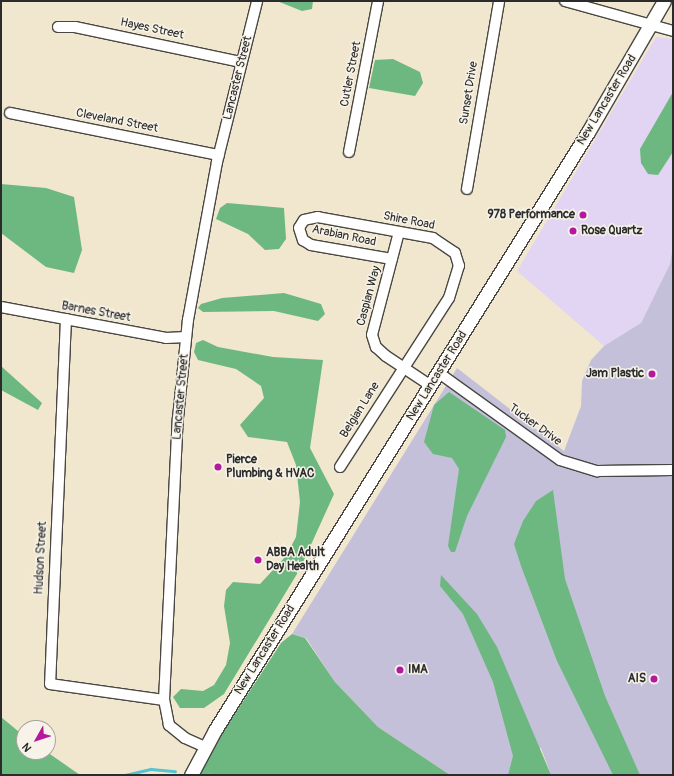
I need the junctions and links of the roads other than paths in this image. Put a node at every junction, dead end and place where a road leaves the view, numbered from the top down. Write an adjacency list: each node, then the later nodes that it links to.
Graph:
1 (257, 1): 9 (street, Lancaster Street)
2 (378, 1): 11 (street, Cutler Street)
3 (499, 1): 13 (street, Sunset Drive)
4 (565, 1): 6 (street)
5 (664, 1): 6 (main road, New Lancaster Road)
6 (651, 24): 8 (street); 21 (main road, New Lancaster Road)
7 (58, 27): 9 (street, Hayes Street)
8 (673, 31)
9 (241, 62): 12 (street, Lancaster Street)
10 (10, 113): 12 (street, Cleveland Street)
11 (349, 152)
12 (219, 155): 19 (street, Lancaster Street)
13 (468, 189)
14 (299, 228): 15 (street, Shire Road); 16 (street, Arabian Road)
15 (400, 232): 16 (street, Caspian Way); 20 (street, Shire Road)
16 (392, 259): 20 (street, Caspian Way)
17 (1, 307): 18 (street, Barnes Street)
18 (66, 319): 19 (street, Barnes Street); 25 (street, Hudson Street)
19 (186, 337): 25 (street, Lancaster Street)
20 (403, 368): 22 (street, Caspian Way); 23 (street, Belgian Lane)
21 (439, 373): 22 (main road, New Lancaster Road); 24 (street, Tucker Drive)
22 (431, 386): 26 (main road, New Lancaster Road)
23 (340, 467)
24 (673, 470)
25 (164, 700): 26 (street, Lancaster Street)
26 (205, 747): 27 (main road)
27 (191, 775)

